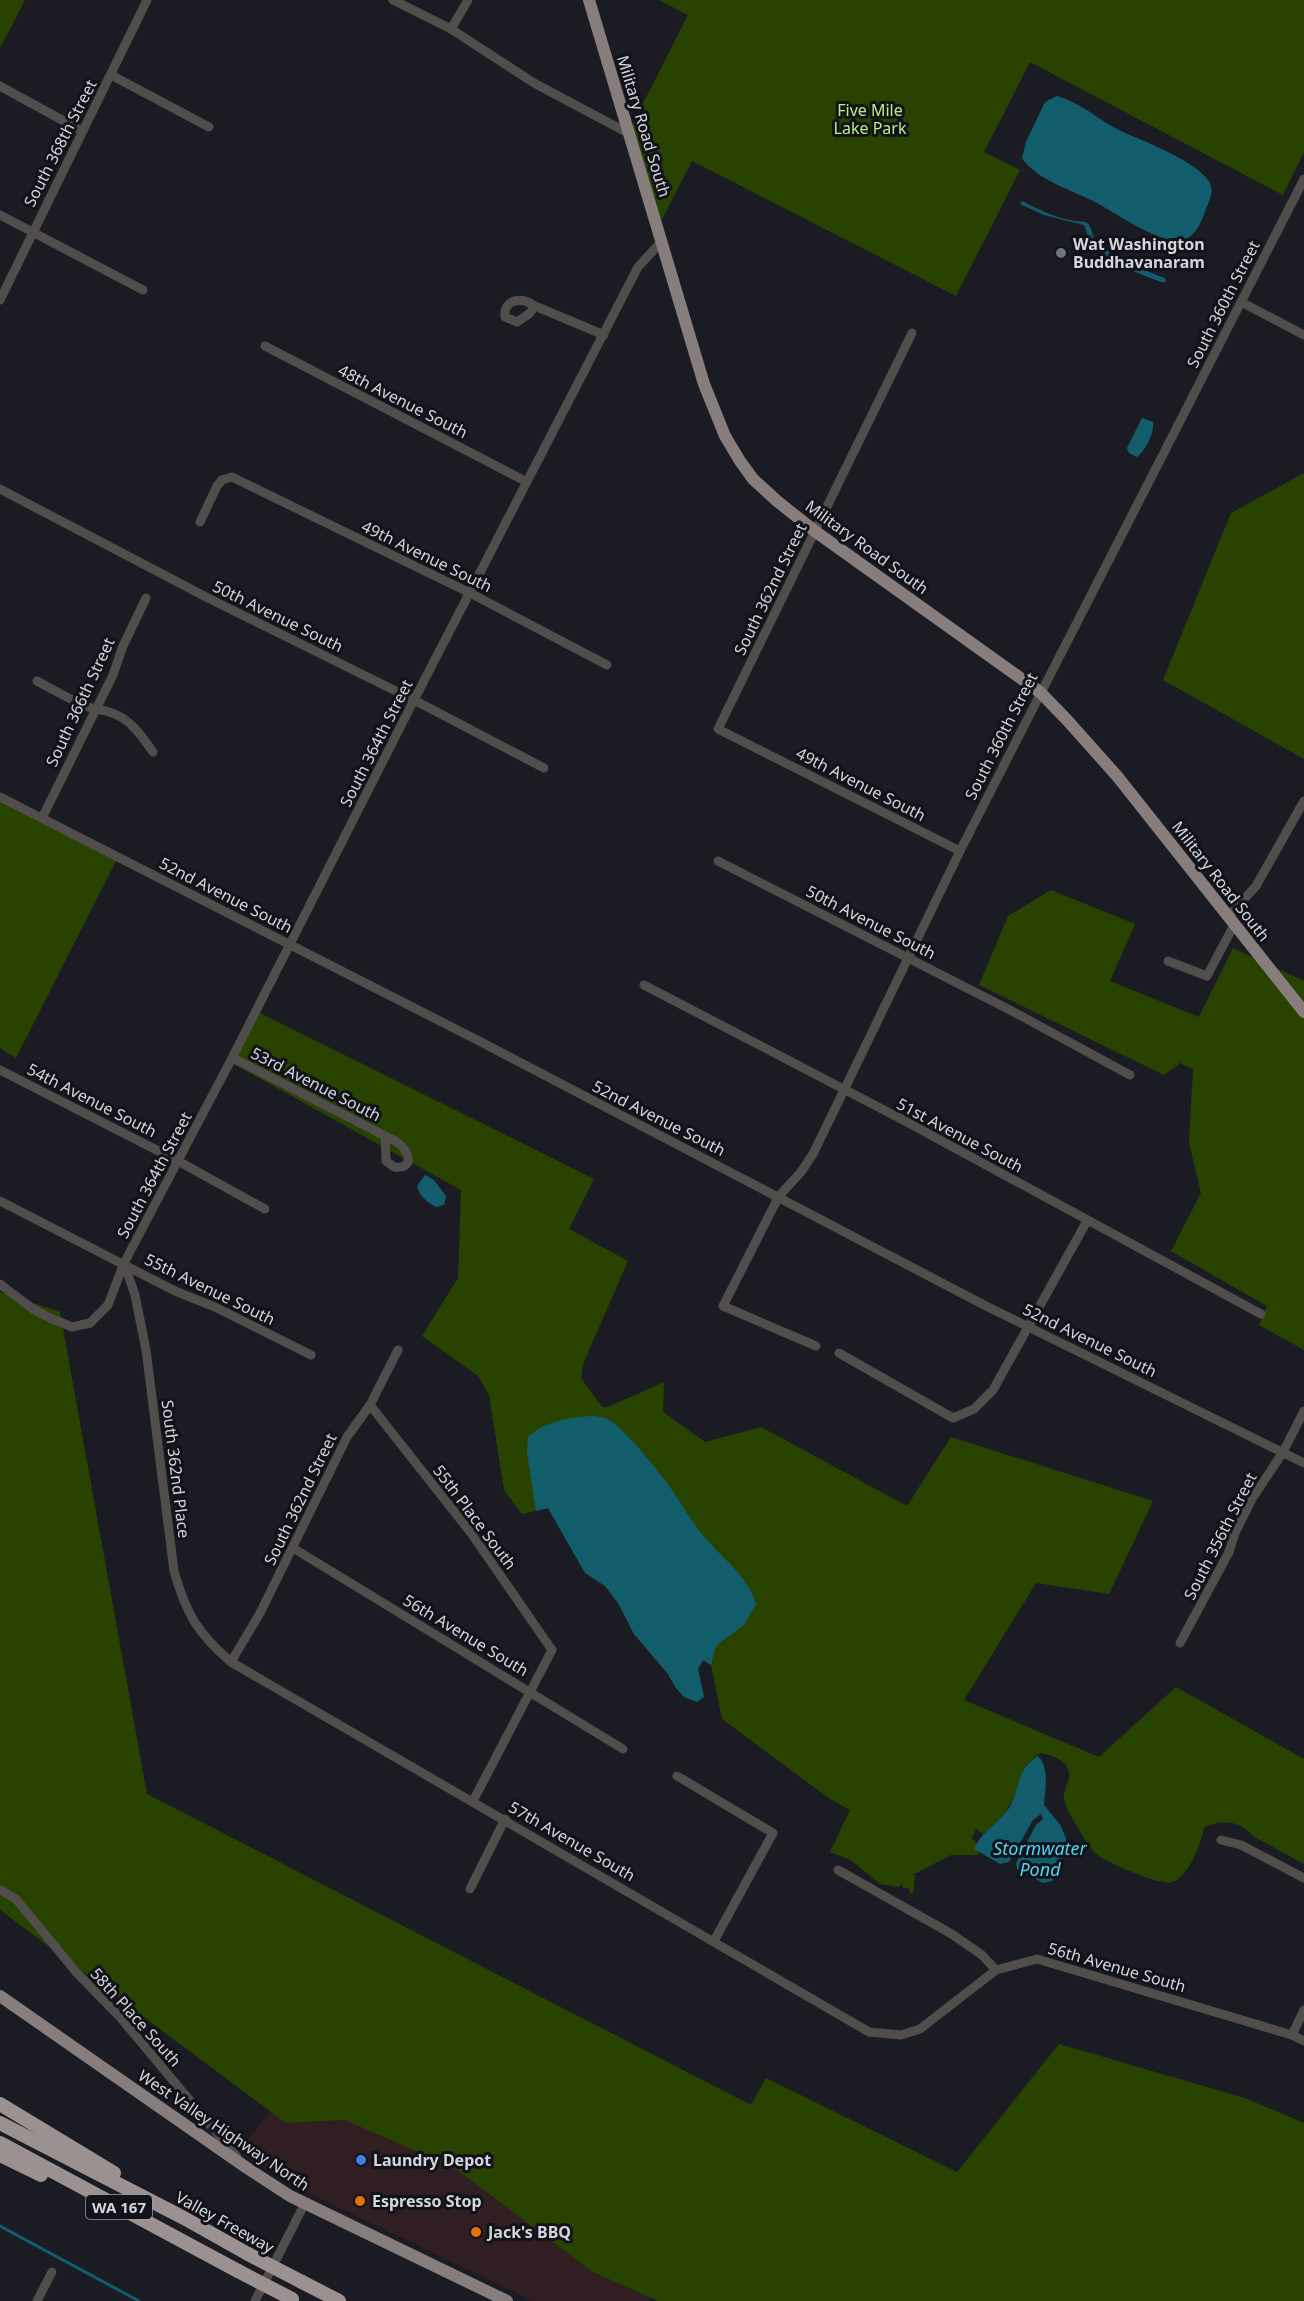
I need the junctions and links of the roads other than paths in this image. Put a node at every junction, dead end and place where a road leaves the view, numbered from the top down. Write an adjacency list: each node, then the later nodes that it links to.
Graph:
1 (147, 0): 6 (street, South 368th Street)
2 (393, 0): 5 (street)
3 (468, 0): 5 (street)
4 (589, 0): 10 (main road, Military Road South)
5 (451, 29): 10 (street)
6 (111, 75): 8 (street); 9 (street, South 368th Street)
7 (0, 86): 9 (street)
8 (209, 127)
9 (82, 131): 13 (street, South 368th Street)
10 (628, 133): 14 (main road, Military Road South)
11 (1304, 179): 17 (street, South 360th Street)
12 (0, 215): 13 (street)
13 (32, 232): 15 (street); 16 (street, South 368th Street)
14 (662, 241): 20 (street, South 364th Street); 26 (main road, Military Road South)
15 (143, 290)
16 (0, 300)
17 (1241, 302): 21 (street); 31 (street, South 360th Street)
18 (535, 306): 20 (street)
19 (912, 333): 26 (street, South 362nd Street)
20 (603, 335): 23 (street, South 364th Street)
21 (1304, 335)
22 (265, 346): 23 (street, 48th Avenue South)
23 (527, 482): 27 (street, South 364th Street)
24 (0, 489): 32 (street, 50th Avenue South)
25 (200, 522): 27 (street, 49th Avenue South)
26 (816, 532): 31 (main road, Military Road South); 34 (street, South 362nd Street)
27 (470, 593): 29 (street, 49th Avenue South); 32 (street, South 364th Street)
28 (146, 598): 33 (street, South 366th Street)
29 (607, 665)
30 (37, 681): 33 (street)
31 (1040, 692): 40 (street, South 360th Street); 42 (main road, Military Road South)
32 (414, 700): 36 (street, 50th Avenue South); 43 (street, South 364th Street)
33 (96, 710): 35 (street); 39 (street, South 366th Street)
34 (718, 729): 40 (street, 49th Avenue South)
35 (153, 752)
36 (544, 768)
37 (0, 797): 39 (street, 52nd Avenue South)
38 (1304, 801): 42 (street)
39 (42, 818): 43 (street, 52nd Avenue South)
40 (960, 851): 44 (street, South 360th Street)
41 (718, 861): 44 (street, 50th Avenue South)
42 (1231, 921): 45 (street); 47 (main road, Military Road South)
43 (290, 945): 48 (street, South 364th Street); 54 (street, 52nd Avenue South)
44 (906, 957): 50 (street, 50th Avenue South); 51 (street, South 360th Street)
45 (1168, 961)
46 (644, 985): 51 (street, 51st Avenue South)
47 (1304, 1012)
48 (233, 1058): 52 (street, 53rd Avenue South); 53 (street, South 364th Street)
49 (0, 1070): 53 (street, 54th Avenue South)
50 (1130, 1075)
51 (842, 1090): 54 (street, South 360th Street); 57 (street, 51st Avenue South)
52 (385, 1136)
53 (178, 1161): 56 (street, 54th Avenue South); 58 (street, South 364th Street)
54 (778, 1196): 61 (street, 52nd Avenue South); 62 (street, South 360th Street)
55 (0, 1201): 58 (street, 55th Avenue South)
56 (265, 1209)
57 (1088, 1221): 60 (street, 51st Avenue South); 61 (street)
58 (124, 1263): 59 (street); 65 (street, 55th Avenue South); 72 (street, South 362nd Place)
59 (0, 1284)
60 (1261, 1314)
61 (1030, 1327): 64 (street); 68 (street, 52nd Avenue South)
62 (816, 1346)
63 (398, 1350): 66 (street, South 362nd Street)
64 (839, 1353)
65 (311, 1355)
66 (370, 1405): 70 (street, South 362nd Street); 73 (street, 55th Place South)
67 (1304, 1411): 68 (street, South 356th Street)
68 (1283, 1452): 69 (street, 52nd Avenue South); 71 (street, South 356th Street)
69 (1304, 1463)
70 (293, 1548): 72 (street, South 362nd Street); 73 (street, 56th Avenue South)
71 (1180, 1643)
72 (231, 1662): 76 (street, 57th Avenue South)
73 (531, 1692): 74 (street, 56th Avenue South); 76 (street)
74 (623, 1749)
75 (677, 1776): 83 (street)
76 (473, 1801): 77 (street, 57th Avenue South)
77 (505, 1820): 81 (street); 83 (street, 57th Avenue South)
78 (1221, 1840): 80 (street)
79 (838, 1870): 84 (street)
80 (1304, 1878)
81 (470, 1889)
82 (0, 1890): 93 (street, 58th Place South)
83 (714, 1941): 84 (street, 57th Avenue South)
84 (996, 1970): 87 (street, 56th Avenue South)
85 (0, 1996): 93 (main road, West Valley Highway North)
86 (1304, 2010): 87 (street)
87 (1292, 2035): 88 (street, 56th Avenue South)
88 (1304, 2041)
89 (0, 2104): 95 (highway)
90 (0, 2123): 95 (highway, Valley Freeway / WA 167)
91 (0, 2143): 96 (highway, WA 167)
92 (0, 2155): 96 (highway)
93 (247, 2168): 94 (main road, West Valley Highway North)
94 (304, 2205): 100 (street); 102 (main road, West Valley Highway North)
95 (184, 2217): 101 (highway, Valley Freeway / WA 167, bridge)
96 (169, 2233): 98 (highway, WA 167, bridge)
97 (52, 2272): 99 (street)
98 (294, 2300)
99 (37, 2301)
100 (255, 2301)
101 (339, 2301)
102 (507, 2301)

